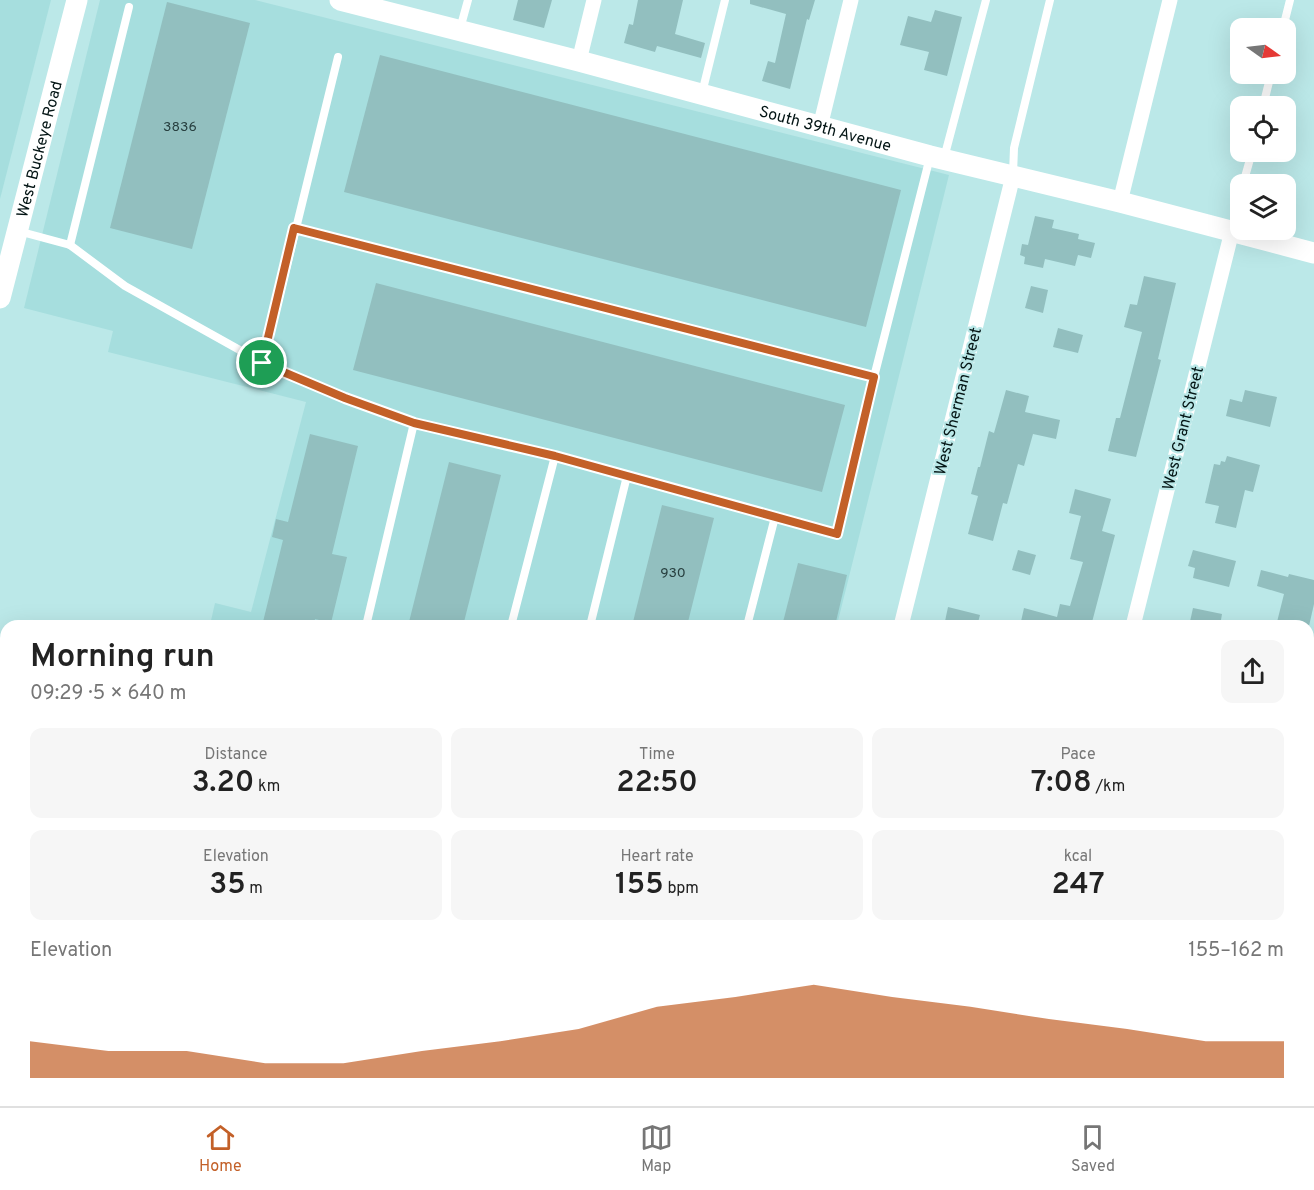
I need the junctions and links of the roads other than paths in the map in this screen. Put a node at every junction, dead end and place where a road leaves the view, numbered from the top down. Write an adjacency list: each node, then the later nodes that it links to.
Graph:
1 (77, 0): 22 (street, West Buckeye Road)
2 (340, 0): 13 (street, South 39th Avenue)
3 (468, 0): 13 (lane)
4 (594, 0): 15 (street)
5 (725, 0): 16 (lane)
6 (851, 0): 17 (street)
7 (986, 0): 18 (lane)
8 (1050, 0): 19 (lane)
9 (1170, 0): 20 (street)
10 (1290, 0): 12 (lane)
11 (129, 7): 26 (lane)
12 (1286, 18)
13 (460, 31): 15 (street, South 39th Avenue)
14 (338, 57): 21 (lane)
15 (579, 61): 16 (street, South 39th Avenue)
16 (702, 94): 17 (street, South 39th Avenue)
17 (820, 127): 18 (street, South 39th Avenue)
18 (937, 158): 19 (street, South 39th Avenue); 30 (lane)
19 (1012, 176): 20 (street, South 39th Avenue); 39 (street, West Sherman Street)
20 (1120, 202): 23 (street, South 39th Avenue)
21 (294, 228): 29 (lane); 30 (lane)
22 (17, 230): 26 (lane); 28 (street, West Buckeye Road)
23 (1230, 230)
24 (1230, 239): 40 (street, West Grant Street)
25 (1266, 240): 27 (street, South 39th Avenue)
26 (70, 245): 29 (lane)
27 (1314, 253)
28 (0, 297)
29 (262, 363): 31 (lane)
30 (874, 377): 34 (lane)
31 (414, 423): 32 (lane); 35 (lane)
32 (555, 456): 33 (lane); 36 (lane)
33 (627, 476): 34 (lane); 37 (lane)
34 (775, 517): 38 (lane)
35 (367, 620)
36 (513, 620)
37 (591, 620)
38 (749, 620)
39 (902, 620)
40 (1135, 620)

